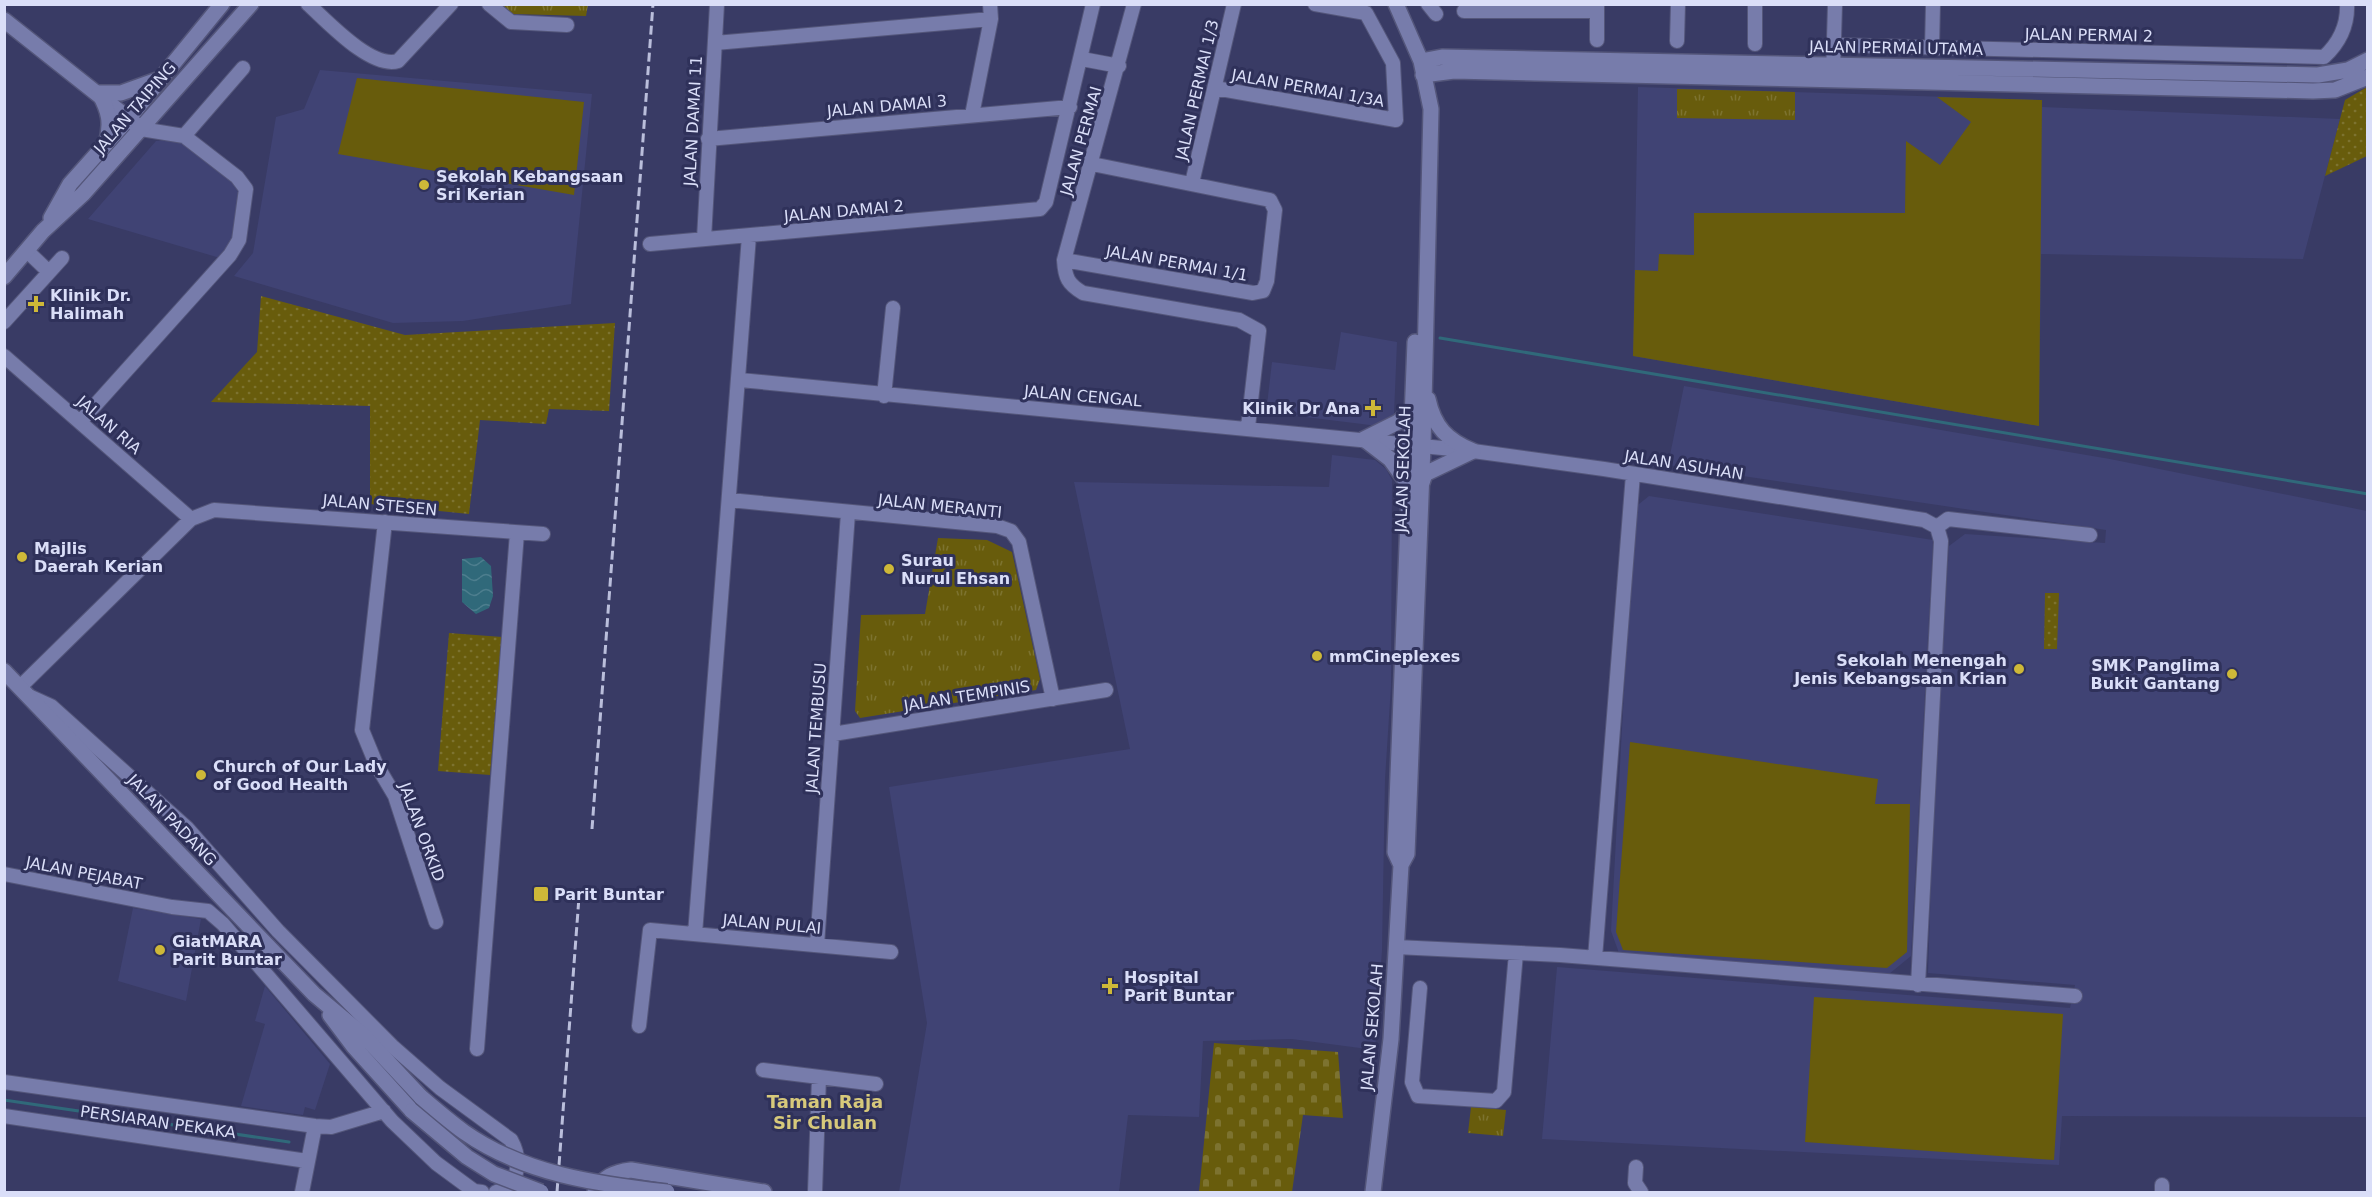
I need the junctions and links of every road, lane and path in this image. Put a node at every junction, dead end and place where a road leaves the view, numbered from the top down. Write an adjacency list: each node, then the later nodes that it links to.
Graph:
1 (222, 4): 39 (street, JALAN TAIPING)
2 (250, 4): 46 (street, JALAN TAIPING)
3 (308, 4): 4 (street)
4 (451, 4)
5 (489, 4): 22 (street)
6 (717, 4): 25 (street, JALAN DAMAI 11)
7 (990, 4): 21 (street)
8 (1094, 4): 30 (street)
9 (1134, 4): 32 (street, JALAN PERMAI)
10 (1234, 4): 40 (street, JALAN PERMAI 1/3)
11 (1315, 4): 40 (street, JALAN PERMAI 1/3A)
12 (1396, 4): 34 (street, JALAN SEKOLAH)
13 (1677, 4): 24 (street)
14 (1755, 4): 26 (street)
15 (1835, 4): 27 (street)
16 (1933, 4): 28 (street)
17 (2347, 4): 29 (street, JALAN PERMAI 2)
18 (1597, 8): 19 (street); 23 (street)
19 (1464, 11)
20 (4, 20): 41 (street)
21 (991, 20): 25 (street); 44 (street)
22 (567, 25)
23 (1597, 40)
24 (1677, 41)
25 (715, 42): 48 (street, JALAN DAMAI 11)
26 (1755, 44)
27 (1834, 45): 28 (street, JALAN PERMAI 2); 36 (street)
28 (1932, 48): 29 (street, JALAN PERMAI 2)
29 (2129, 53): 38 (street)
30 (1082, 59): 32 (street); 42 (street)
31 (2367, 60): 38 (street, JALAN PERMAI UTAMA)
32 (1119, 66): 50 (street, JALAN PERMAI)
33 (243, 68): 47 (street)
34 (1422, 68): 35 (street, JALAN PERMAI UTAMA); 36 (street, JALAN PERMAI UTAMA); 43 (street, JALAN SEKOLAH); 67 (street, JALAN SEKOLAH)
35 (1454, 71): 36 (street, JALAN PERMAI UTAMA); 43 (street)
36 (1834, 72): 38 (street, JALAN PERMAI UTAMA)
37 (2367, 77): 38 (street, JALAN PERMAI UTAMA)
38 (2128, 78)
39 (158, 79): 41 (street); 45 (street, JALAN TAIPING)
40 (1215, 88): 51 (street, JALAN PERMAI 1/3)
41 (99, 93): 45 (street); 49 (street)
42 (1070, 107): 44 (street, JALAN DAMAI 3); 53 (street, JALAN DAMAI 2)
43 (1431, 109): 65 (street, JALAN SEKOLAH)
44 (972, 115): 48 (street, JALAN DAMAI 3)
45 (128, 119): 46 (street); 49 (street, JALAN TAIPING)
46 (141, 129): 47 (street); 52 (street, JALAN TAIPING)
47 (184, 136): 68 (street)
48 (708, 139): 54 (street, JALAN DAMAI 11)
49 (106, 144): 52 (street, JALAN TAIPING)
50 (1092, 164): 51 (street); 58 (street, JALAN PERMAI)
51 (1192, 183): 58 (street, JALAN PERMAI 1/1)
52 (43, 231): 56 (street, JALAN TAIPING)
53 (749, 237): 54 (street, JALAN DAMAI 2); 64 (street)
54 (704, 239): 55 (street, JALAN DAMAI 2)
55 (650, 244)
56 (27, 250): 59 (street); 60 (street, JALAN TAIPING)
57 (62, 258): 59 (street)
58 (1064, 260): 69 (street, JALAN PERMAI)
59 (49, 272): 62 (street)
60 (4, 277)
61 (893, 308): 66 (street)
62 (4, 322)
63 (4, 356): 68 (street, JALAN RIA)
64 (740, 380): 66 (street, JALAN CENGAL); 75 (street)
65 (1424, 384): 71 (street, JALAN SEKOLAH); 72 (street)
66 (884, 396): 69 (street, JALAN CENGAL)
67 (1413, 410): 70 (street); 71 (street, JALAN SEKOLAH)
68 (80, 422): 77 (street, JALAN RIA)
69 (1248, 427): 70 (street, JALAN CENGAL)
70 (1364, 440): 71 (street, JALAN CENGAL); 74 (street)
71 (1417, 445): 72 (street, JALAN ASUHAN); 74 (street, JALAN SEKOLAH)
72 (1473, 451): 73 (street, JALAN ASUHAN); 74 (street)
73 (1633, 474): 79 (street, JALAN ASUHAN); 95 (street)
74 (1415, 486): 92 (street, JALAN SEKOLAH)
75 (729, 500): 76 (street, JALAN MERANTI); 90 (street)
76 (848, 513): 86 (street, JALAN MERANTI); 87 (street, JALAN TEMBUSU)
77 (191, 519): 78 (street, JALAN STESEN); 85 (street)
78 (385, 522): 80 (street, JALAN STESEN); 89 (street, JALAN ORKID)
79 (1937, 527): 82 (street); 96 (street)
80 (517, 533): 81 (street, JALAN STESEN); 100 (street)
81 (543, 534)
82 (2090, 535)
83 (4, 671): 85 (street, JALAN PADANG)
84 (1106, 690): 86 (street, JALAN TEMPINIS)
85 (24, 692): 98 (street, JALAN PADANG); 117 (street)
86 (1053, 699): 87 (street, JALAN TEMPINIS)
87 (833, 734): 91 (street, JALAN TEMBUSU)
88 (4, 874): 108 (street, JALAN PEJABAT)
89 (436, 921)
90 (695, 934): 91 (street, JALAN PULAI); 101 (street, JALAN PULAI)
91 (817, 945): 93 (street, JALAN PULAI)
92 (1396, 947): 94 (street); 124 (street, JALAN SEKOLAH)
93 (891, 952)
94 (1516, 953): 95 (street); 97 (street)
95 (1595, 958): 96 (street)
96 (1918, 985): 99 (street)
97 (1420, 988)
98 (314, 994): 114 (street, JALAN PADANG, bridge); 118 (street, JALAN PADANG, bridge)
99 (2075, 996)
100 (480, 1016): 102 (street); 103 (street)
101 (639, 1026)
102 (486, 1033)
103 (477, 1049)
104 (763, 1070): 105 (street)
105 (819, 1077): 107 (street); 123 (street)
106 (4, 1082): 110 (street)
107 (876, 1084)
108 (384, 1111): 110 (street); 116 (street)
109 (4, 1116): 111 (street, PERSIARAN PEKAKA)
110 (315, 1126): 111 (street)
111 (307, 1161): 115 (street)
112 (1636, 1167): 125 (street)
113 (631, 1170): 119 (street); 120 (street); 122 (street)
114 (609, 1189): 121 (street, JALAN PADANG, bridge)
115 (302, 1192)
116 (482, 1192)
117 (496, 1192)
118 (541, 1192)
119 (595, 1192)
120 (627, 1192)
121 (667, 1192)
122 (764, 1192)
123 (815, 1192)
124 (1373, 1192)
125 (1641, 1192)

